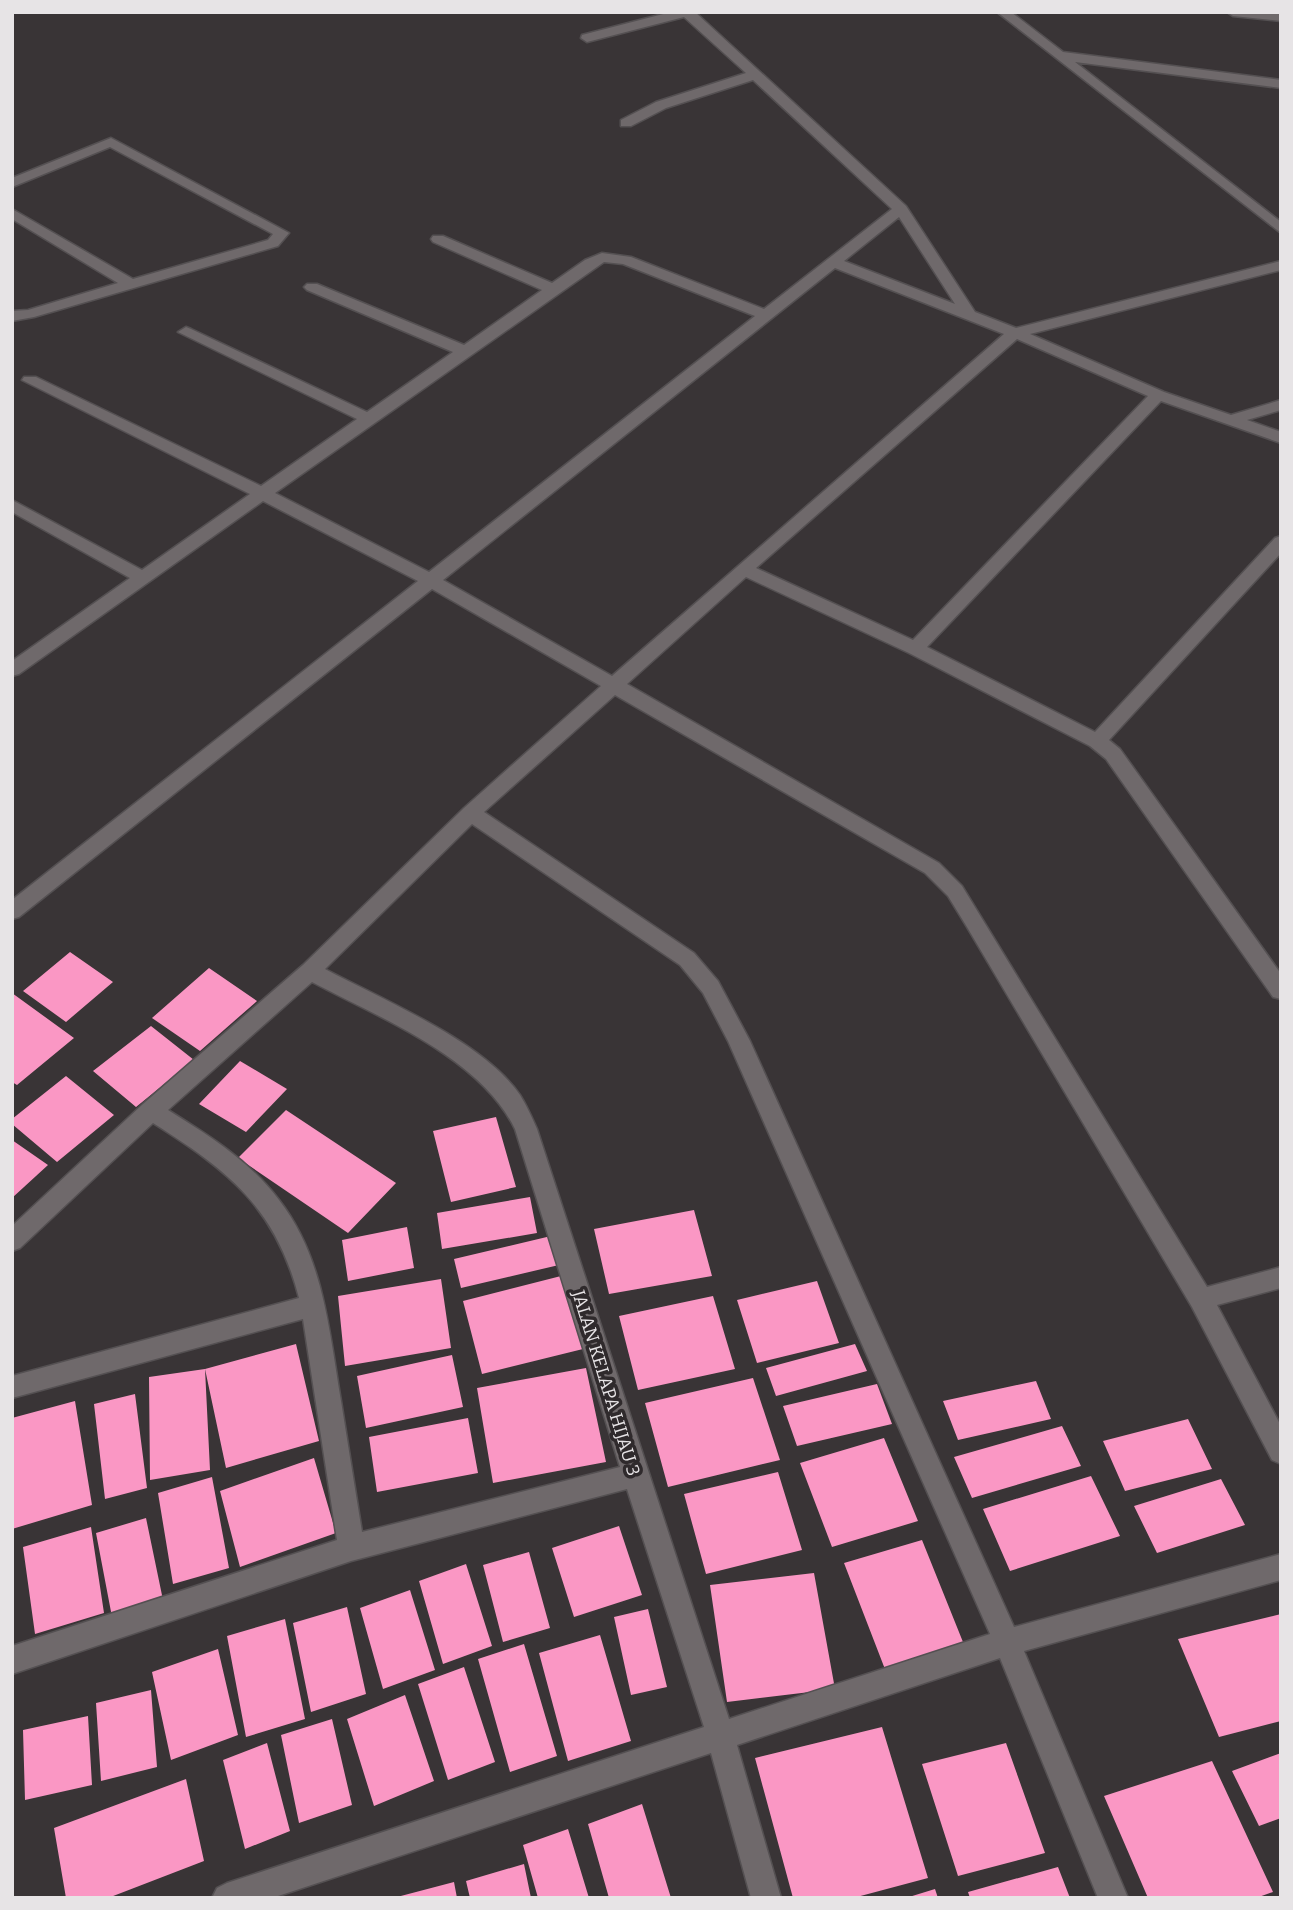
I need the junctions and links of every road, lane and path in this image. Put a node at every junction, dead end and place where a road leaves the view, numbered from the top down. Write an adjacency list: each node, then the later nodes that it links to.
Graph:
1 (687, 12): 5 (street); 7 (street)
2 (1003, 12): 6 (street)
3 (1233, 12): 4 (street)
4 (1281, 17)
5 (587, 38)
6 (1059, 56): 8 (street); 13 (street)
7 (757, 74): 9 (street); 11 (street)
8 (1280, 85)
9 (626, 123)
10 (12, 183): 17 (street)
11 (901, 209): 15 (street); 22 (street)
12 (12, 213): 17 (street)
13 (1281, 229)
14 (438, 239): 19 (street)
15 (832, 262): 21 (street); 22 (street)
16 (1281, 265): 24 (street)
17 (130, 284): 20 (street)
18 (312, 287): 25 (street)
19 (553, 289): 21 (street); 25 (street)
20 (12, 316)
21 (768, 316): 37 (street)
22 (970, 316): 24 (street)
23 (186, 332): 29 (street)
24 (1015, 333): 27 (street); 35 (street)
25 (465, 351): 29 (street)
26 (30, 380): 32 (street)
27 (1158, 395): 30 (street); 38 (street)
28 (1281, 405): 30 (street)
29 (369, 419): 32 (street)
30 (1231, 420): 31 (street)
31 (1281, 438)
32 (263, 494): 36 (street); 37 (street)
33 (12, 505): 36 (street)
34 (1281, 542): 41 (street)
35 (744, 569): 38 (street); 40 (street)
36 (144, 578): 39 (street)
37 (432, 581): 40 (street); 43 (street)
38 (915, 649): 41 (street)
39 (15, 665)
40 (616, 686): 42 (street); 49 (street)
41 (1097, 741): 45 (street)
42 (471, 813): 44 (street); 56 (street)
43 (12, 911)
44 (310, 971): 46 (street); 53 (street, JALAN KELAPA HIJAU 3)
45 (1281, 991)
46 (151, 1111): 47 (street); 50 (street)
47 (12, 1241)
48 (1281, 1277): 49 (street)
49 (1201, 1299): 52 (street)
50 (314, 1304): 51 (street); 54 (street)
51 (12, 1387)
52 (1281, 1452)
53 (635, 1475): 54 (street); 58 (street, JALAN KELAPA HIJAU 3)
54 (351, 1548): 57 (street)
55 (1281, 1567): 56 (street)
56 (1007, 1642): 58 (street); 61 (street)
57 (12, 1660)
58 (721, 1737): 59 (street); 60 (street, JALAN KELAPA HIJAU 3)
59 (227, 1898)
60 (766, 1898)
61 (1113, 1898)

